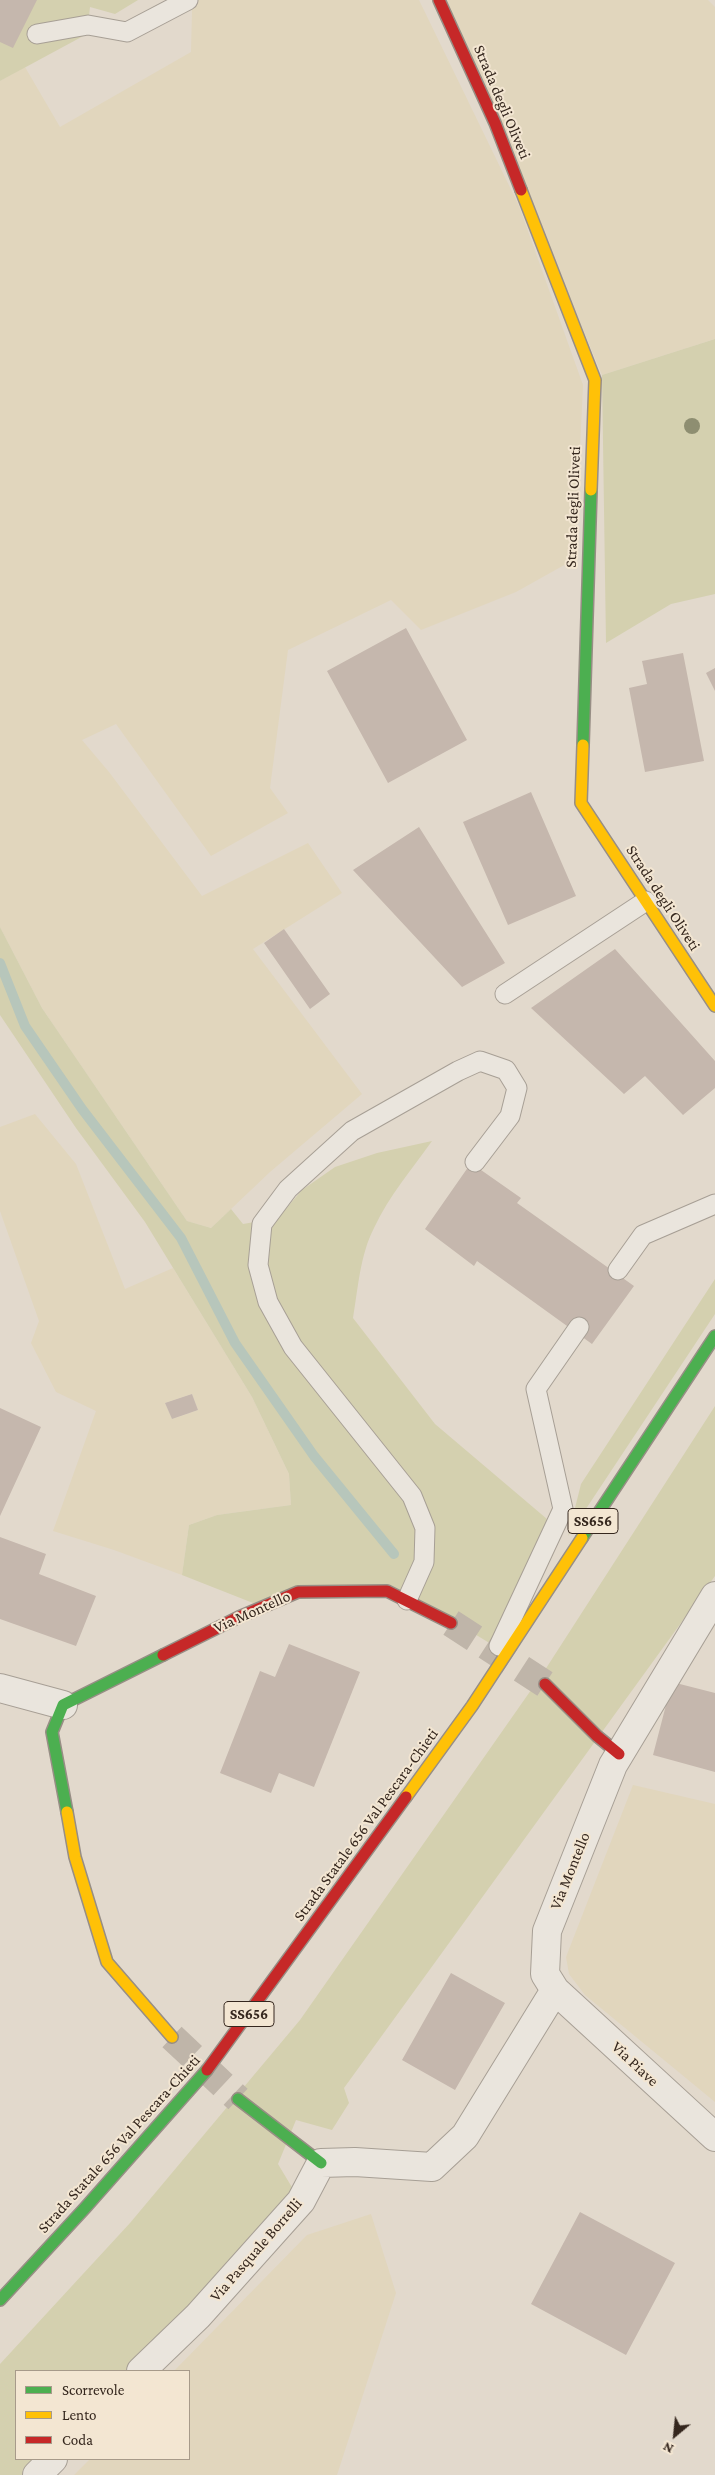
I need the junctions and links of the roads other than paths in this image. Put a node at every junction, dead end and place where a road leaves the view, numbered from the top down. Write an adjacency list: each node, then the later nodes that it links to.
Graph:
1 (188, 0): 3 (lane)
2 (439, 0): 4 (main road, Strada degli Oliveti)
3 (37, 34)
4 (646, 901): 5 (lane); 6 (main road, Strada degli Oliveti)
5 (505, 994)
6 (715, 1006)
7 (475, 1162): 13 (lane)
8 (715, 1204): 9 (lane)
9 (618, 1270)
10 (579, 1327): 18 (lane)
11 (715, 1336): 18 (main road, Strada Statale 656 Val Pescara-Chieti / SS656)
12 (715, 1596): 19 (street, Via Montello)
13 (407, 1600): 14 (main road, Via Montello); 17 (main road, Via Montello)
14 (451, 1623)
15 (545, 1684): 19 (main road)
16 (0, 1688): 17 (street)
17 (63, 1705): 21 (main road)
18 (472, 1706): 25 (main road, Strada Statale 656 Val Pescara-Chieti / SS656)
19 (619, 1754): 20 (street, Via Montello)
20 (555, 1990): 23 (street, Via Piave); 24 (street)
21 (172, 2037)
22 (238, 2099): 24 (main road)
23 (715, 2137)
24 (321, 2163): 26 (street, Via Pasquale Borrelli)
25 (0, 2300)
26 (142, 2370)
27 (52, 2460): 28 (street)
28 (37, 2475)

